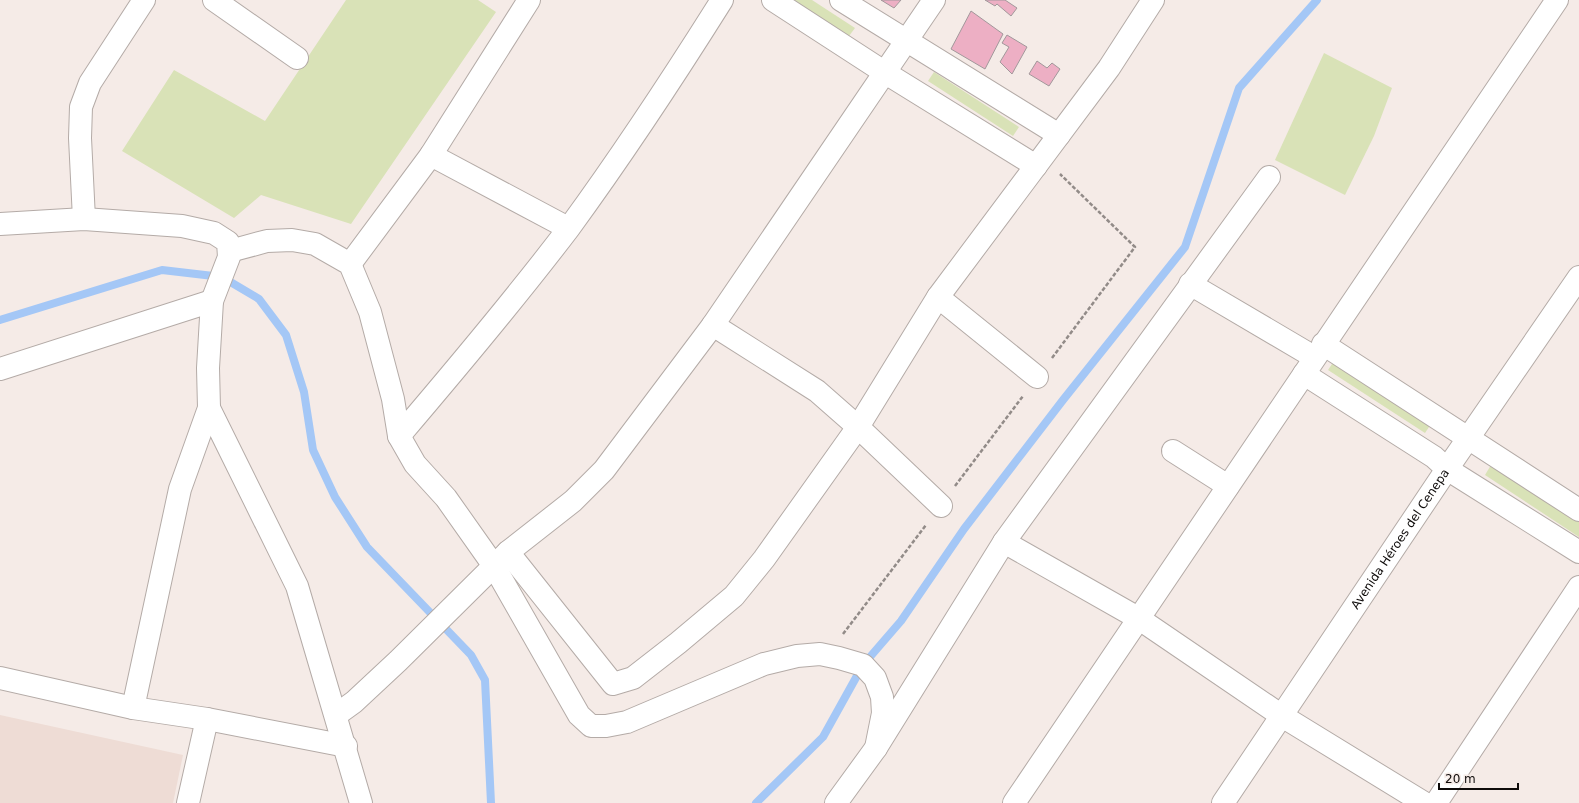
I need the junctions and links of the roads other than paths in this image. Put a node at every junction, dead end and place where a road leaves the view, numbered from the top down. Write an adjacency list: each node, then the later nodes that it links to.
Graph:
1 (144, 0): 17 (street)
2 (214, 0): 11 (street)
3 (529, 0): 14 (street)
4 (722, 0): 19 (street)
5 (773, 0): 12 (street)
6 (842, 0): 10 (street)
7 (934, 0): 10 (street)
8 (1153, 0): 13 (street)
9 (1557, 0): 27 (street)
10 (906, 40): 12 (street); 13 (street)
11 (297, 58)
12 (884, 72): 15 (street); 26 (street)
13 (1059, 135): 15 (street)
14 (431, 155): 19 (street); 21 (street)
15 (1039, 161): 24 (street)
16 (1269, 177): 23 (street)
17 (84, 219): 18 (street); 20 (street)
18 (0, 224)
19 (568, 228): 32 (street)
20 (230, 254): 21 (street); 25 (street)
21 (350, 264): 32 (street)
22 (1579, 277): 33 (street, Avenida Héroes del Cenepa)
23 (1190, 284): 27 (street); 39 (street)
24 (938, 298): 29 (street); 31 (street)
25 (212, 301): 28 (street); 30 (street)
26 (713, 325): 31 (street); 41 (street)
27 (1314, 358): 33 (street); 35 (street); 36 (street)
28 (0, 370)
29 (1038, 377)
30 (209, 408): 45 (street); 46 (street)
31 (858, 427): 37 (street); 41 (street)
32 (399, 436): 41 (street)
33 (1469, 437): 35 (street, Avenida Héroes del Cenepa); 38 (street)
34 (1173, 451): 36 (street)
35 (1447, 469): 40 (street); 47 (street, Avenida Héroes del Cenepa)
36 (1228, 486): 43 (street)
37 (941, 506)
38 (1579, 510)
39 (1004, 542): 43 (street); 50 (street)
40 (1579, 552)
41 (495, 565): 46 (street); 50 (street)
42 (1579, 587): 57 (street)
43 (1138, 618): 47 (street); 54 (street)
44 (0, 678): 45 (street)
45 (133, 708): 48 (street)
46 (345, 708): 49 (street)
47 (1282, 716): 55 (street, Avenida Héroes del Cenepa); 56 (street)
48 (207, 719): 49 (street); 51 (street)
49 (346, 746): 52 (street)
50 (876, 748): 53 (street)
51 (188, 803)
52 (361, 803)
53 (836, 803)
54 (1014, 803)
55 (1223, 803)
56 (1424, 803)
57 (1436, 803)

